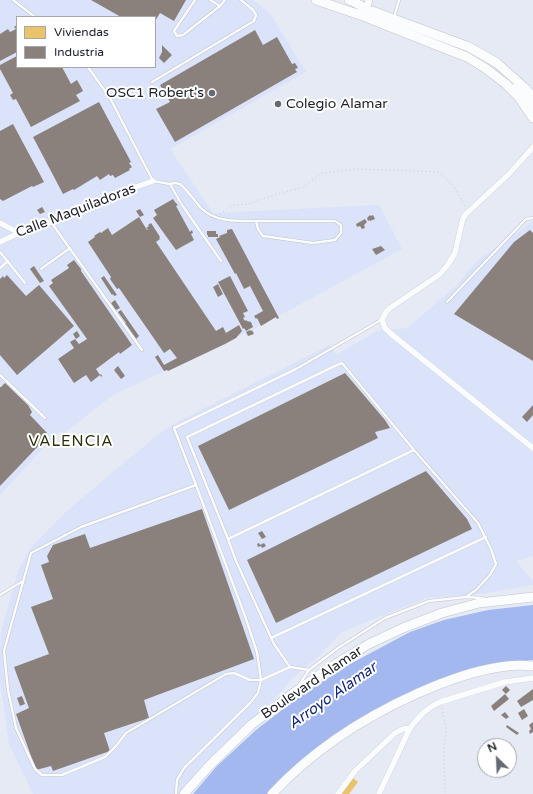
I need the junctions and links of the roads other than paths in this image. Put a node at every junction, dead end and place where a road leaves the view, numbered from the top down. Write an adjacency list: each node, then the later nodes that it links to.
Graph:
1 (13, 0): 13 (lane)
2 (195, 0): 10 (lane)
3 (210, 0): 10 (lane)
4 (225, 0): 10 (lane)
5 (241, 0): 15 (lane)
6 (316, 0): 11 (main road)
7 (399, 0): 12 (lane)
8 (351, 1): 9 (main road)
9 (368, 5): 11 (main road); 12 (main road); 17 (main road); 18 (main road)
10 (220, 6)
11 (347, 10): 19 (main road)
12 (395, 14): 16 (main road)
13 (34, 16)
14 (89, 68): 21 (lane)
15 (152, 82)
16 (533, 88)
17 (533, 97)
18 (533, 105)
19 (533, 118)
20 (533, 147): 37 (street)
21 (153, 182): 22 (lane); 25 (street, Calle Maquiladoras)
22 (170, 184): 24 (lane); 32 (lane)
23 (533, 218): 36 (lane)
24 (256, 221): 24 (lane)
25 (51, 222): 27 (street, Calle Maquiladoras); 29 (lane)
26 (0, 223): 27 (street)
27 (19, 233): 28 (street, Calle Maquiladoras)
28 (0, 242)
29 (70, 248): 34 (lane); 38 (lane)
30 (0, 252): 31 (lane)
31 (8, 261): 33 (lane); 35 (lane)
32 (221, 261)
33 (0, 268)
34 (41, 269)
35 (25, 283)
36 (447, 302)
37 (382, 320): 41 (street); 43 (lane)
38 (142, 350)
39 (0, 375): 40 (lane)
40 (45, 418)
41 (533, 448)
42 (414, 450): 44 (lane); 45 (lane); 45 (lane)
43 (196, 485): 46 (lane); 56 (lane)
44 (486, 537): 48 (lane); 51 (lane)
45 (228, 539): 51 (lane)
46 (24, 580): 47 (lane); 56 (lane)
47 (0, 595)
48 (466, 597): 50 (lane); 54 (lane)
49 (533, 597): 50 (main road, Boulevard Alamar)
50 (505, 600): 57 (main road, Boulevard Alamar)
51 (271, 638): 53 (lane)
52 (533, 666): 61 (main road)
53 (290, 667): 54 (lane); 56 (lane)
54 (309, 670): 57 (lane)
55 (533, 678): 58 (street)
56 (260, 680): 59 (lane)
57 (295, 692): 60 (main road, Boulevard Alamar)
58 (410, 728): 62 (street); 63 (street)
59 (176, 794)
60 (184, 794)
61 (272, 794)
62 (338, 794)
63 (379, 794)

